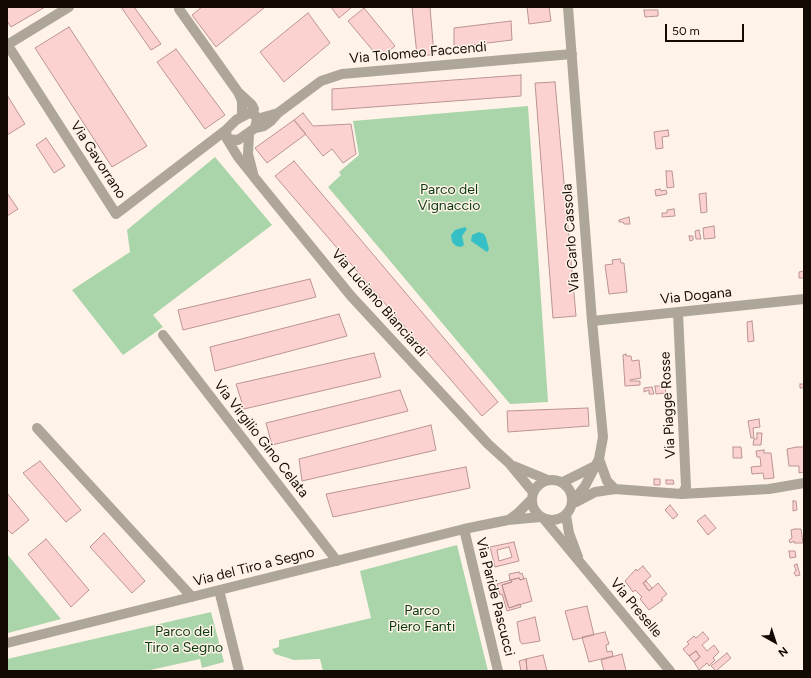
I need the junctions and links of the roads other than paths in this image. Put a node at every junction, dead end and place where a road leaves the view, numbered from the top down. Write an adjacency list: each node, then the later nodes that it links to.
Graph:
1 (69, 7): 4 (street)
2 (568, 7): 5 (street, Via Carlo Cassola)
3 (178, 8): 6 (street)
4 (7, 44): 9 (street, Via Gavorrano)
5 (572, 54): 8 (street, Via Tolomeo Faccendi); 13 (street, Via Carlo Cassola)
6 (238, 92): 7 (street); 8 (street)
7 (242, 116): 8 (street); 9 (street)
8 (253, 123): 9 (street); 10 (street, Via Luciano Bianciardi)
9 (227, 134): 10 (street, Via Luciano Bianciardi)
10 (254, 177): 16 (street, Via Luciano Bianciardi)
11 (804, 299): 12 (street, Via Dogana)
12 (678, 312): 13 (street, Via Dogana); 22 (street, Via Piagge Rosse)
13 (592, 321): 17 (street, Via Carlo Cassola)
14 (163, 335): 28 (street, Via Virgilio Gino Celata)
15 (37, 428): 31 (street)
16 (509, 463): 18 (street); 23 (street)
17 (597, 463): 19 (street); 21 (street); 24 (street, Via Carlo Cassola)
18 (548, 480): 19 (street); 23 (street)
19 (563, 482): 24 (street)
20 (804, 483): 22 (street)
21 (615, 489): 22 (street); 24 (street)
22 (682, 494)
23 (532, 496): 25 (street); 26 (street, Via del Tiro a Segno)
24 (570, 507): 25 (street); 29 (street, Via Preselle)
25 (543, 518): 26 (street, Via del Tiro a Segno); 29 (street, Via Preselle)
26 (508, 520): 27 (street, Via del Tiro a Segno)
27 (464, 529): 28 (street, Via del Tiro a Segno); 34 (street, Via Paride Pascucci)
28 (337, 561): 30 (street, Via del Tiro a Segno)
29 (580, 563): 35 (street, Via Preselle)
30 (219, 590): 31 (street, Via del Tiro a Segno); 33 (street)
31 (192, 597): 32 (street, Via del Tiro a Segno)
32 (7, 644)
33 (237, 671)
34 (498, 671)
35 (670, 671)

